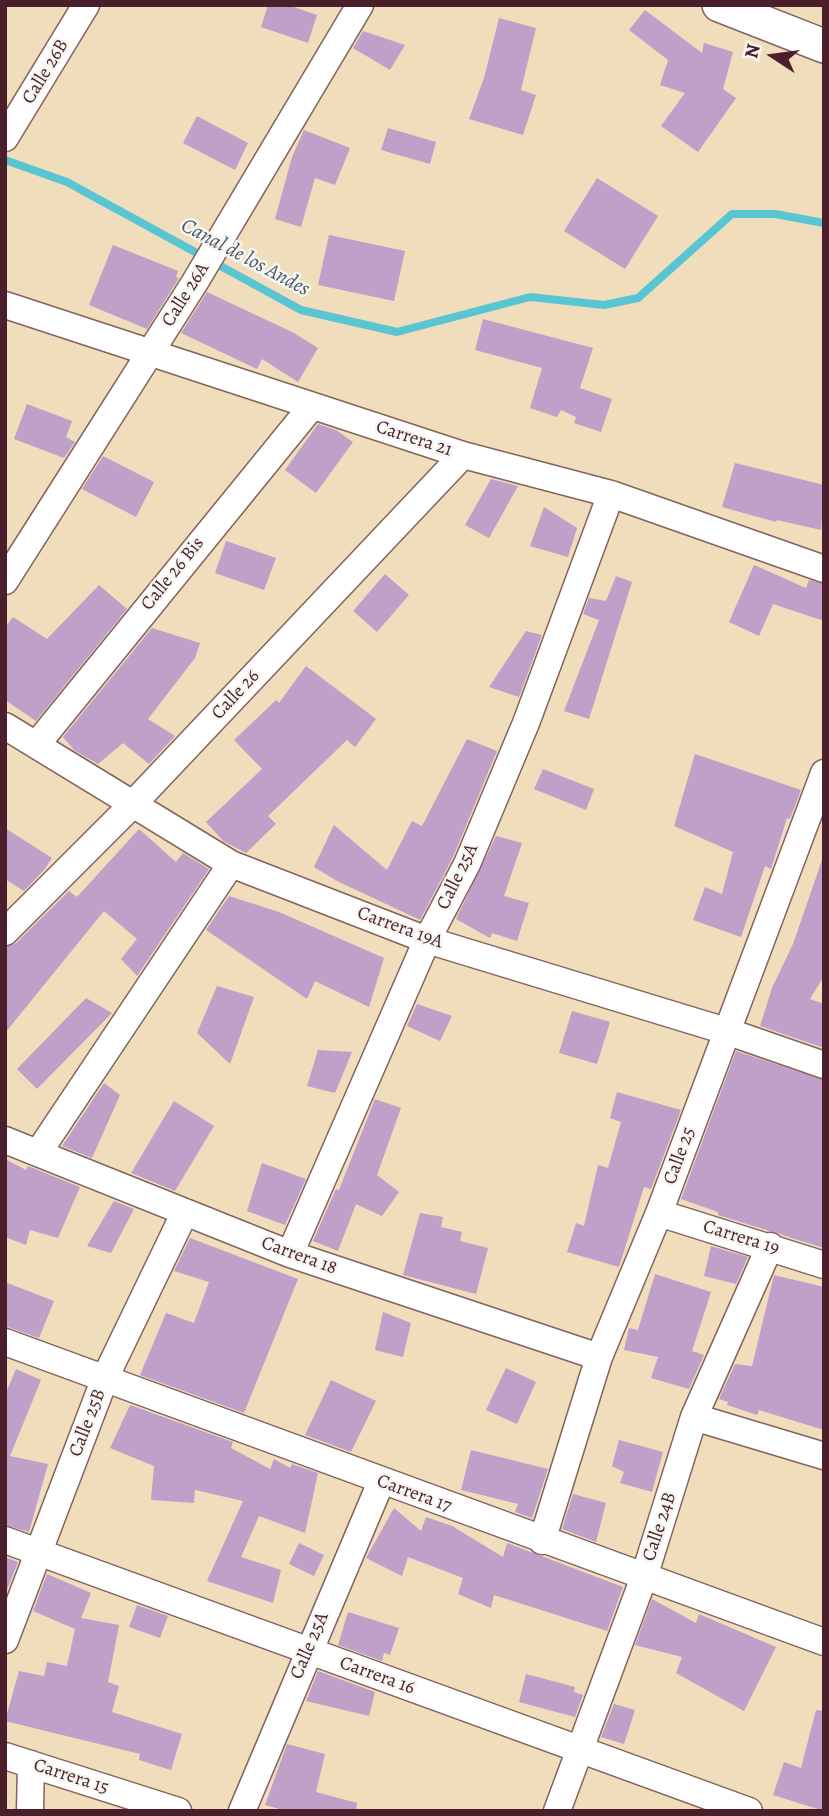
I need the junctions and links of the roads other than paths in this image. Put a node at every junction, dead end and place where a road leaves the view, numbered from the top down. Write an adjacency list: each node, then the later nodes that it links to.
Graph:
1 (86, 5): 5 (street, Calle 26B)
2 (360, 5): 7 (street, Calle 26A)
3 (719, 5): 4 (main road)
4 (824, 46)
5 (11, 129)
6 (5, 305): 7 (street, Carrera 21)
7 (151, 352): 8 (street, Carrera 21); 12 (street, Calle 26A)
8 (312, 406): 9 (street, Carrera 21); 14 (street, Calle 26 Bis)
9 (463, 455): 10 (street, Carrera 21); 16 (street, Calle 26)
10 (611, 495): 11 (street, Carrera 21); 19 (street, Calle 25A)
11 (824, 569)
12 (5, 580)
13 (5, 726): 14 (street, Carrera 19A)
14 (37, 744): 16 (street, Carrera 19A)
15 (824, 773): 20 (street, Calle 25)
16 (131, 806): 17 (street, Carrera 19A); 18 (street, Calle 26)
17 (231, 864): 19 (street, Carrera 19A); 23 (street)
18 (5, 932)
19 (427, 940): 20 (street, Carrera 19A); 27 (street, Calle 25A)
20 (726, 1031): 21 (street, Carrera 19A); 25 (street, Calle 25)
21 (824, 1065)
22 (5, 1140): 23 (street, Carrera 18)
23 (38, 1153): 24 (street, Carrera 18)
24 (185, 1212): 27 (street, Carrera 18); 31 (street, Calle 25B)
25 (659, 1213): 26 (street, Carrera 19); 30 (street, Calle 25)
26 (770, 1246): 28 (street, Carrera 19); 32 (street, Calle 24B)
27 (290, 1254): 30 (street, Carrera 18)
28 (824, 1265)
29 (5, 1342): 31 (street, Carrera 17)
30 (599, 1357): 36 (street, Calle 25)
31 (105, 1378): 34 (street, Carrera 17); 37 (street, Calle 25B)
32 (694, 1417): 33 (street); 38 (street, Calle 24B)
33 (824, 1456)
34 (381, 1482): 36 (street, Carrera 17); 41 (street, Calle 25A)
35 (5, 1540): 37 (street, Carrera 16)
36 (542, 1541): 38 (street, Carrera 17)
37 (39, 1552): 39 (street, Calle 25B); 41 (street, Carrera 16)
38 (644, 1577): 40 (street, Carrera 17); 42 (street, Calle 24B)
39 (5, 1640)
40 (824, 1642)
41 (307, 1651): 42 (street, Carrera 16); 47 (street, Calle 25A)
42 (578, 1751): 48 (street, Calle 24B); 49 (street, Carrera 16)
43 (5, 1755): 44 (street, Carrera 15)
44 (31, 1765): 45 (street); 46 (street, Carrera 15)
45 (30, 1811)
46 (178, 1811)
47 (242, 1811)
48 (557, 1811)
49 (749, 1811)

